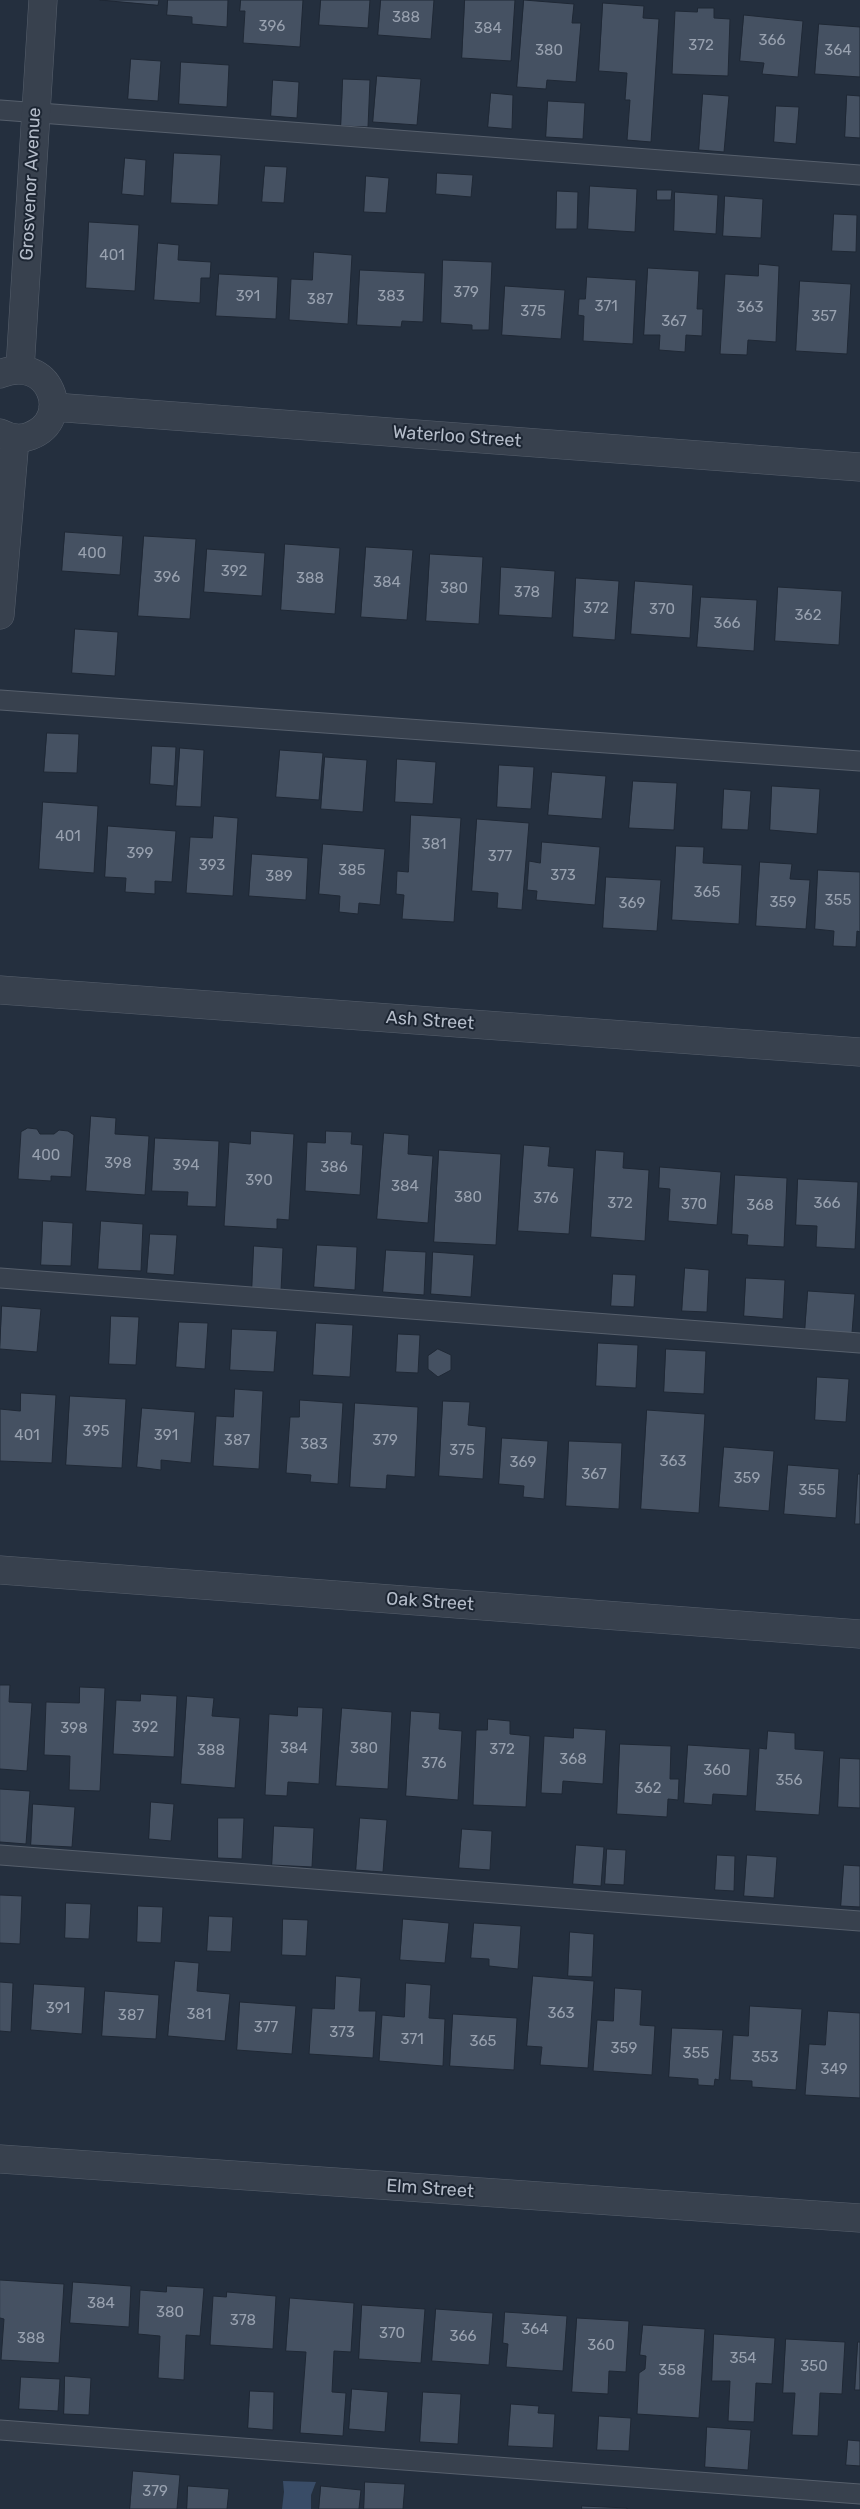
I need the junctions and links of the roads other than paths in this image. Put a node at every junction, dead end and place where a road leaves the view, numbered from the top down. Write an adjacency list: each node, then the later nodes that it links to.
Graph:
1 (43, 0): 3 (street, Grosvenor Avenue)
2 (0, 110): 3 (lane)
3 (35, 113): 4 (lane); 5 (street, Grosvenor Avenue)
4 (860, 175)
5 (10, 371): 6 (street)
6 (53, 407): 7 (street); 8 (street, Waterloo Street)
7 (7, 436): 9 (street)
8 (860, 467)
9 (0, 615)
10 (0, 700): 11 (lane)
11 (860, 760)
12 (0, 990): 13 (street, Ash Street)
13 (860, 1052)
14 (0, 1278): 15 (lane)
15 (860, 1343)
16 (0, 1570): 17 (street, Oak Street)
17 (860, 1634)
18 (0, 1855): 19 (lane)
19 (860, 1921)
20 (0, 2159): 21 (street, Elm Street)
21 (860, 2218)
22 (0, 2430): 23 (lane)
23 (860, 2494)

